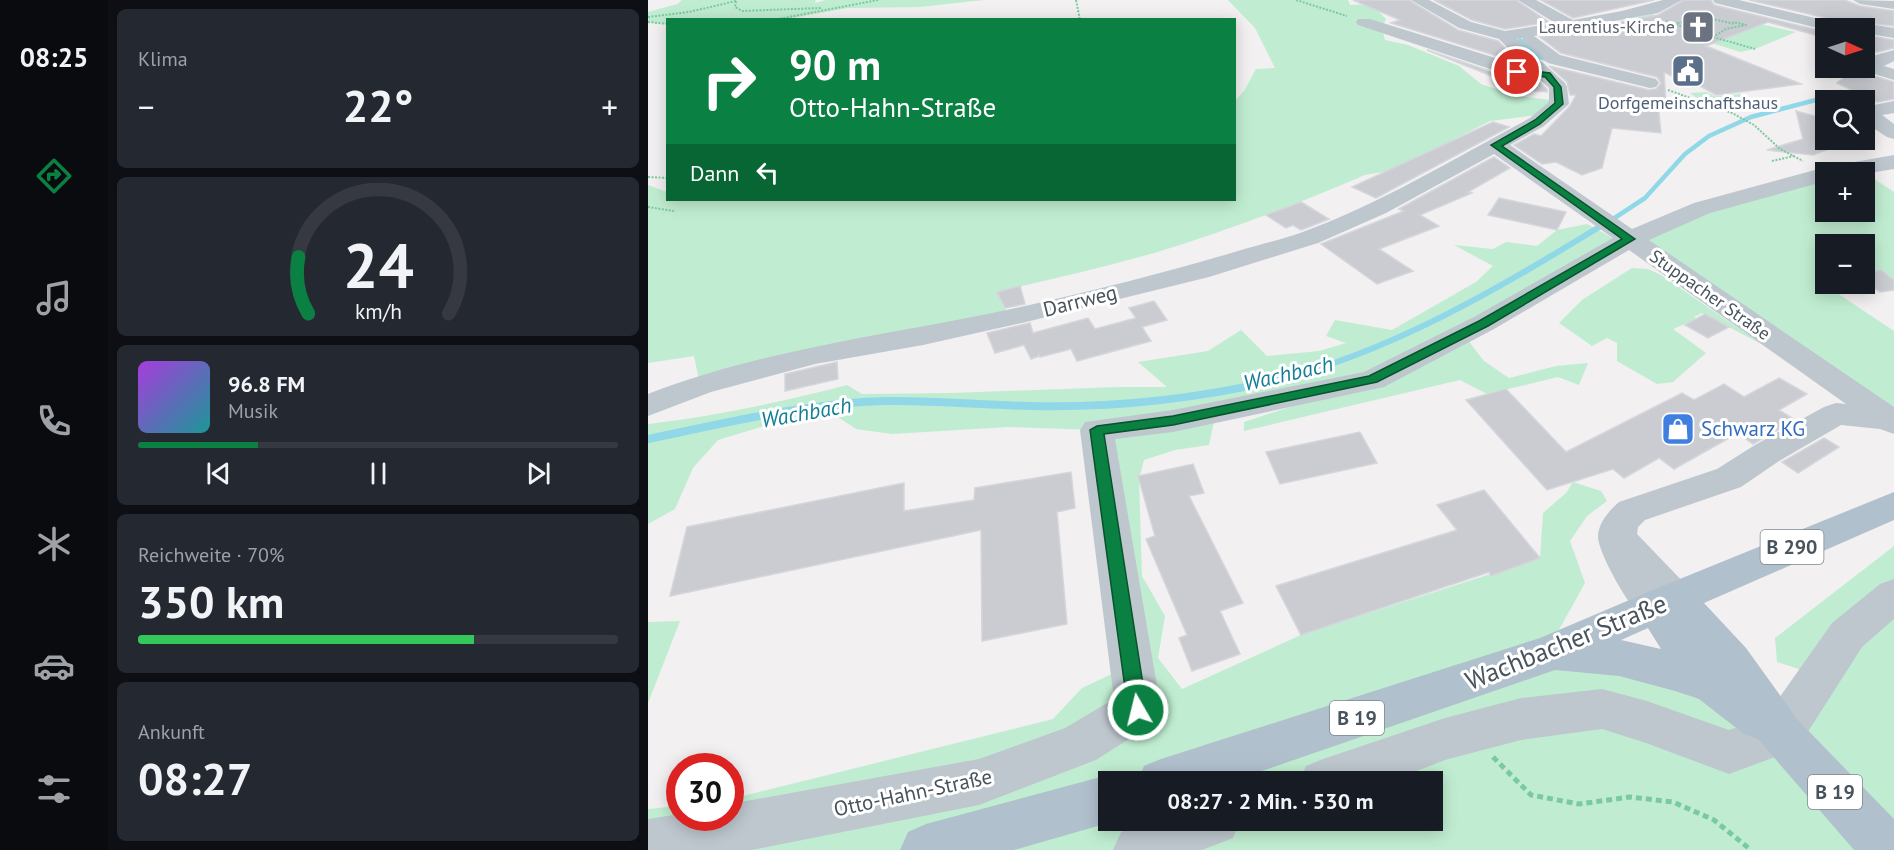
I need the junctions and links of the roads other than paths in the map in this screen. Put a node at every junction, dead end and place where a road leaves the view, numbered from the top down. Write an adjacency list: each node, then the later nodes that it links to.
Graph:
1 (1418, 0): 18 (street)
2 (1525, 0): 13 (street)
3 (1676, 0): 10 (street)
4 (1708, 0): 9 (street)
5 (1720, 0): 9 (street)
6 (1860, 0): 7 (street)
7 (1894, 5)
8 (1595, 6): 10 (street)
9 (1748, 8): 12 (street)
10 (1622, 16): 13 (street)
11 (1364, 22): 21 (street)
12 (1815, 23)
13 (1569, 24): 15 (street)
14 (1875, 30): 16 (street)
15 (1529, 32): 18 (street); 21 (street)
16 (1894, 33)
17 (1875, 35): 19 (street)
18 (1505, 36): 21 (street)
19 (1894, 38)
20 (1894, 55): 22 (street)
21 (1554, 66): 23 (street); 24 (street); 27 (street)
22 (1894, 75)
23 (1650, 83)
24 (1569, 96)
25 (1894, 107): 26 (street)
26 (1894, 133)
27 (1496, 145): 31 (street, Stuppacher Straße); 32 (street, Darrweg)
28 (1894, 162): 29 (street)
29 (1875, 165)
30 (1815, 170): 31 (street)
31 (1623, 235): 33 (street, Stuppacher Straße); 45 (street, Otto-Hahn-Straße)
32 (648, 406)
33 (1891, 421): 37 (street)
34 (1894, 505): 35 (main road, Wachbacher Straße / B 290)
35 (1738, 571): 37 (main road, Wachbacher Straße / B 290); 39 (main road)
36 (1894, 596): 40 (street)
37 (1665, 602): 38 (main road, Wachbacher Straße / B 19); 39 (main road, B 19)
38 (1551, 654): 39 (main road, B 19); 41 (main road, Wachbacher Straße / B 19)
39 (1722, 673): 40 (main road, B 19)
40 (1781, 734): 42 (street); 48 (main road, B 19)
41 (1195, 771)
42 (1354, 771)
43 (1098, 802): 46 (main road)
44 (1187, 831): 47 (street)
45 (648, 845)
46 (926, 850)
47 (1139, 850)
48 (1888, 850)

